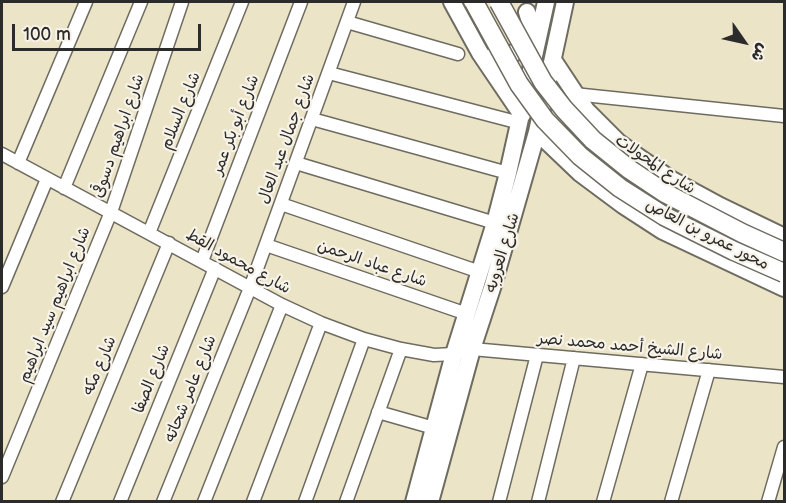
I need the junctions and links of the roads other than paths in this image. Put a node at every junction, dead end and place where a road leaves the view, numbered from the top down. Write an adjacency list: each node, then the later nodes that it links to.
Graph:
1 (86, 2): 24 (street)
2 (141, 2): 28 (street)
3 (183, 2): 30 (street, شارع ابراهيم دسوقى)
4 (242, 2): 32 (street, شارع السلام)
5 (301, 2): 37 (street, شارع أبو بكر عمر)
6 (354, 2): 13 (street, شارع جمال عبد العال)
7 (452, 2): 14 (street)
8 (474, 2): 40 (main road, محور عمرو بن العاص, bridge)
9 (499, 2): 36 (main road, محور عمرو بن العاص, bridge)
10 (546, 2): 12 (street, شارع العروبه)
11 (565, 2): 16 (street, شارع العروبه)
12 (531, 11): 14 (street); 20 (street, شارع العروبه)
13 (347, 22): 15 (street); 17 (street, شارع جمال عبد العال)
14 (480, 53): 20 (street)
15 (458, 54)
16 (553, 60): 18 (street, شارع المحولات); 22 (street, شارع العروبه)
17 (328, 73): 20 (street); 21 (street, شارع جمال عبد العال)
18 (574, 94): 19 (street); 22 (street); 33 (street, شارع المحولات)
19 (784, 116)
20 (521, 119): 26 (street, شارع العروبه)
21 (312, 120): 25 (street, شارع جمال عبد العال); 26 (street)
22 (542, 137): 43 (street); 49 (street, شارع العروبه)
23 (2, 154): 24 (street, شارع محمود القط)
24 (18, 163): 27 (street, شارع محمود القط)
25 (296, 163): 29 (street, شارع جمال عبد العال); 31 (street)
26 (508, 173): 31 (street, شارع العروبه)
27 (47, 178): 28 (street, شارع محمود القط); 41 (street)
28 (64, 188): 30 (street, شارع محمود القط)
29 (281, 204): 35 (street, شارع جمال عبد العال); 39 (street)
30 (111, 212): 32 (street, شارع محمود القط); 59 (street, شارع ابراهيم سيد ابراهيم)
31 (495, 223): 39 (street, شارع العروبه)
32 (149, 233): 34 (street, شارع محمود القط)
33 (784, 237)
34 (169, 243): 37 (street, شارع محمود القط); 60 (street, شارع مكه)
35 (266, 245): 42 (street, شارع جمال عبد العال); 45 (street, شارع عباد الرحمن)
36 (784, 252)
37 (202, 261): 38 (street, شارع محمود القط)
38 (214, 268): 42 (street, شارع محمود القط); 61 (street, شارع الصفا)
39 (480, 272): 45 (street, شارع العروبه)
40 (784, 273)
41 (2, 287)
42 (250, 288): 44 (street, شارع محمود القط); 62 (street, شارع عامر شحاته)
43 (784, 288)
44 (282, 305): 46 (street, شارع محمود القط); 63 (street)
45 (467, 314): 50 (street, شارع العروبه)
46 (321, 323): 47 (street, شارع محمود القط); 64 (street)
47 (364, 339): 48 (street, شارع محمود القط); 65 (street)
48 (401, 349): 50 (street, شارع محمود القط); 56 (street)
49 (472, 349): 50 (street, شارع محمود القط); 51 (street, شارع الشيخ أحمد محمد نصر); 68 (street, شارع العروبه)
50 (454, 354): 57 (street, شارع العروبه)
51 (537, 355): 52 (street, شارع الشيخ أحمد محمد نصر); 69 (street)
52 (574, 358): 53 (street, شارع الشيخ أحمد محمد نصر); 70 (street)
53 (642, 364): 54 (street, شارع الشيخ أحمد محمد نصر); 71 (street)
54 (709, 370): 55 (street, شارع الشيخ أحمد محمد نصر); 72 (street)
55 (784, 377)
56 (378, 412): 57 (street); 66 (street)
57 (434, 428): 67 (street, شارع العروبه)
58 (784, 447): 73 (street)
59 (2, 477)
60 (62, 501)
61 (120, 501)
62 (163, 501)
63 (204, 501)
64 (253, 501)
65 (305, 501)
66 (346, 501)
67 (414, 501)
68 (430, 501)
69 (499, 501)
70 (538, 501)
71 (603, 501)
72 (671, 501)
73 (768, 501)

